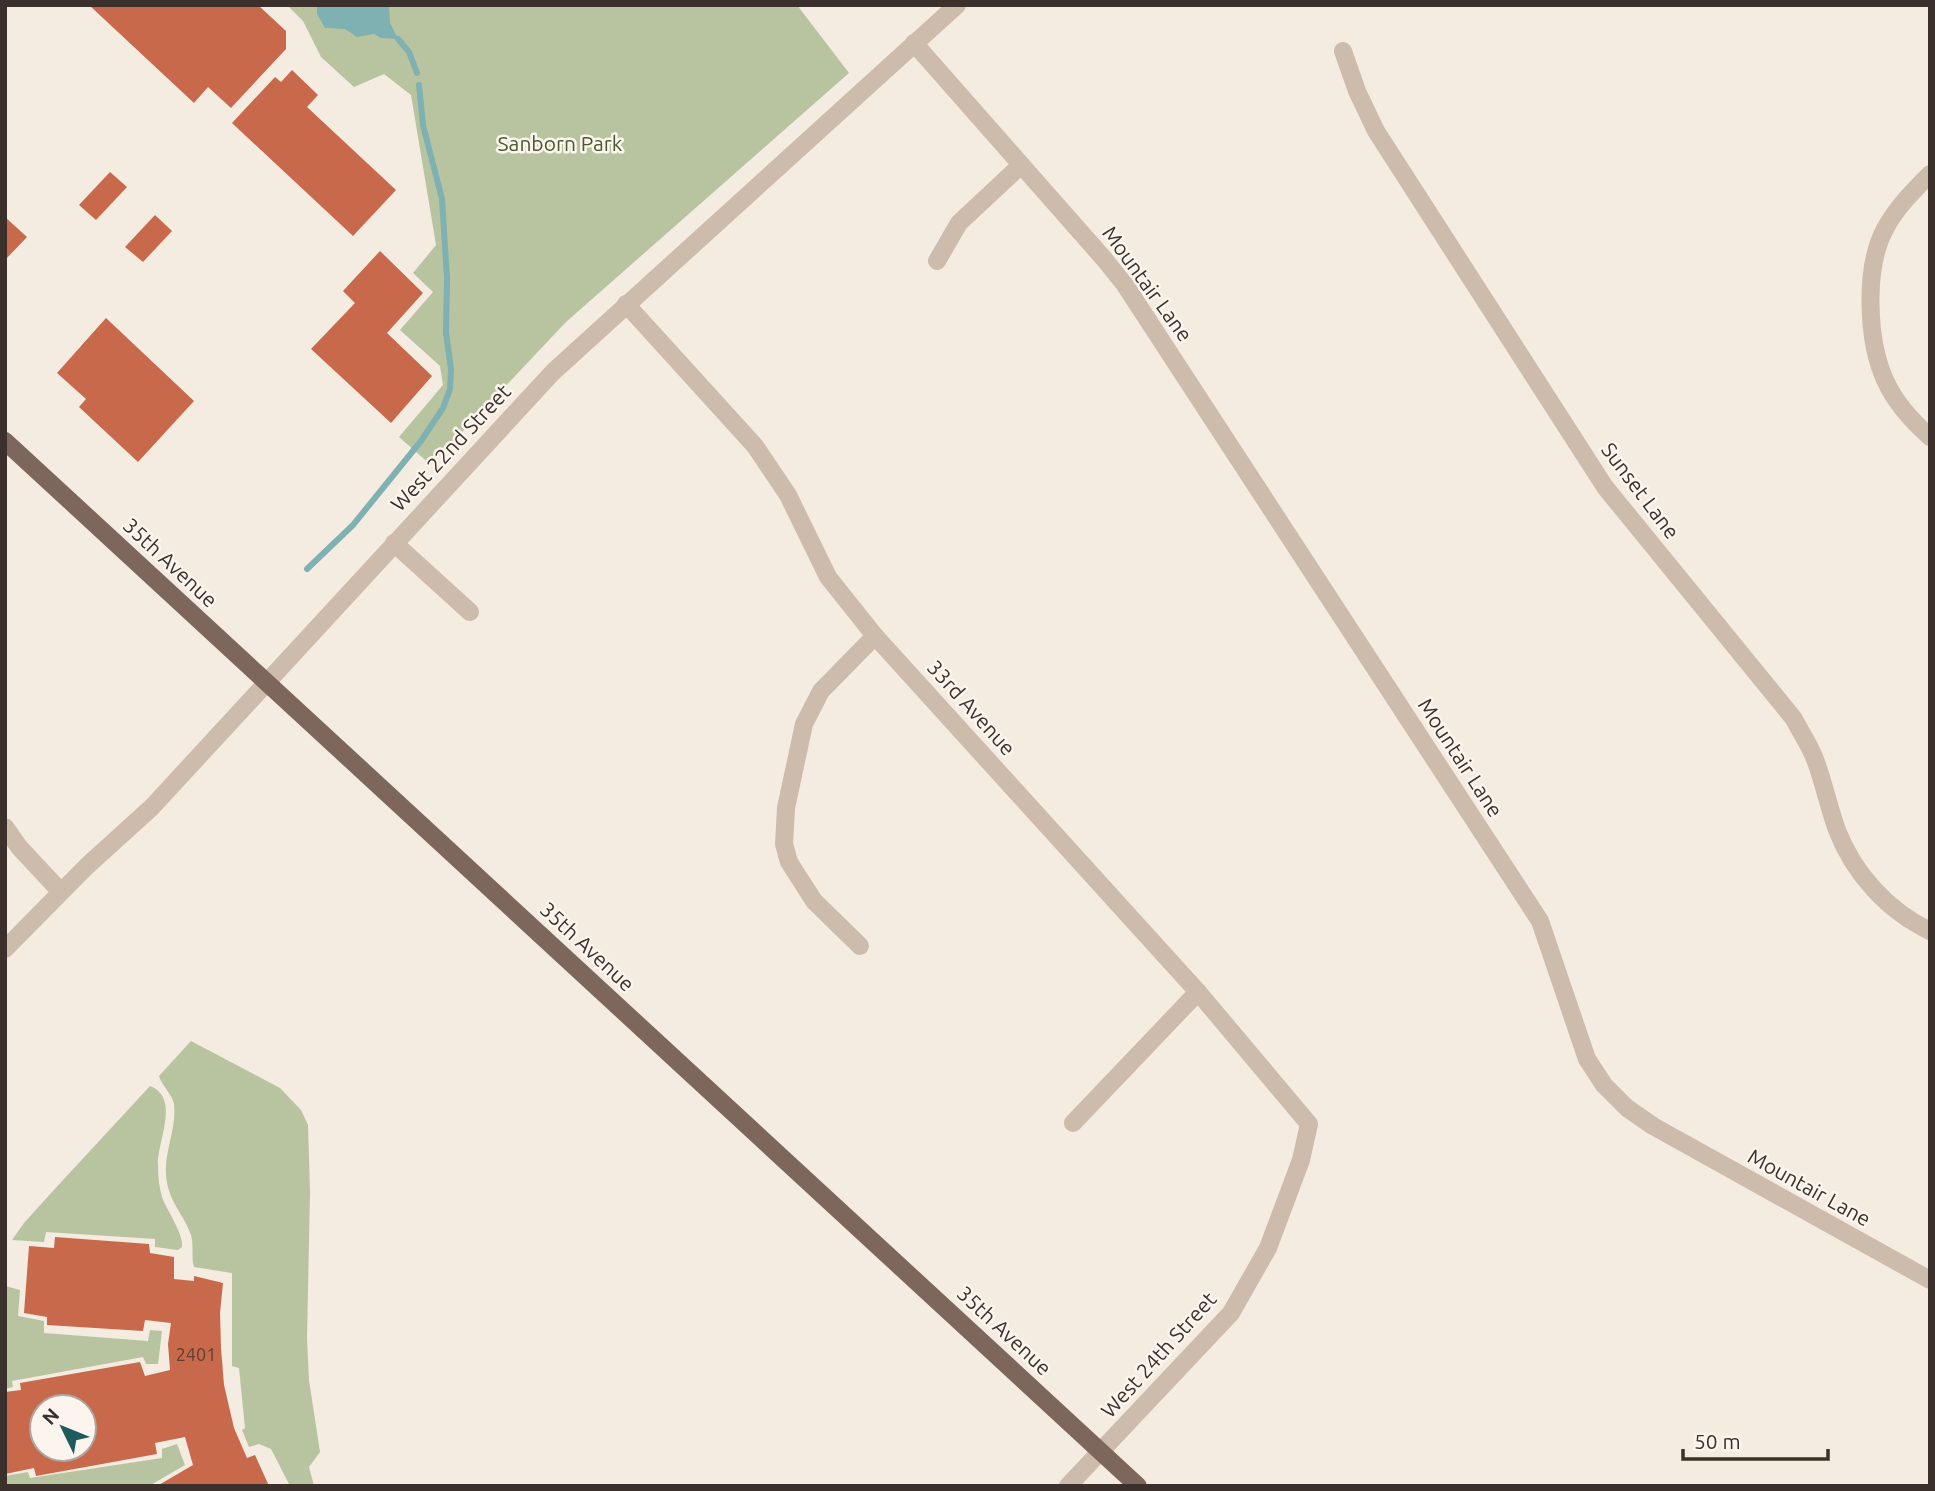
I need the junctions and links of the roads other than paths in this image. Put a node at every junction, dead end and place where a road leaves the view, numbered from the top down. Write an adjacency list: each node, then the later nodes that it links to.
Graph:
1 (957, 5): 2 (street, West 22nd Street)
2 (914, 43): 4 (street, Mountair Lane); 7 (street, West 22nd Street)
3 (1343, 51): 16 (street, Sunset Lane)
4 (1021, 164): 6 (street); 22 (street, Mountair Lane)
5 (1930, 174): 8 (street)
6 (937, 261)
7 (626, 304): 10 (street, West 22nd Street); 12 (street, 33rd Avenue)
8 (1930, 437)
9 (5, 441): 13 (main road, 35th Avenue)
10 (394, 543): 11 (street); 13 (street, West 22nd Street)
11 (470, 612)
12 (875, 636): 17 (street); 19 (street, 33rd Avenue)
13 (265, 682): 15 (street, West 22nd Street); 23 (main road, 35th Avenue)
14 (5, 827): 15 (street)
15 (61, 892): 18 (street, West 22nd Street)
16 (1930, 932)
17 (860, 946)
18 (5, 949)
19 (1198, 992): 20 (street); 21 (street, 33rd Avenue)
20 (1073, 1123)
21 (1309, 1124): 23 (street, West 24th Street)
22 (1930, 1280)
23 (1102, 1452): 24 (street, West 24th Street); 25 (main road, 35th Avenue)
24 (1068, 1486)
25 (1138, 1486)

